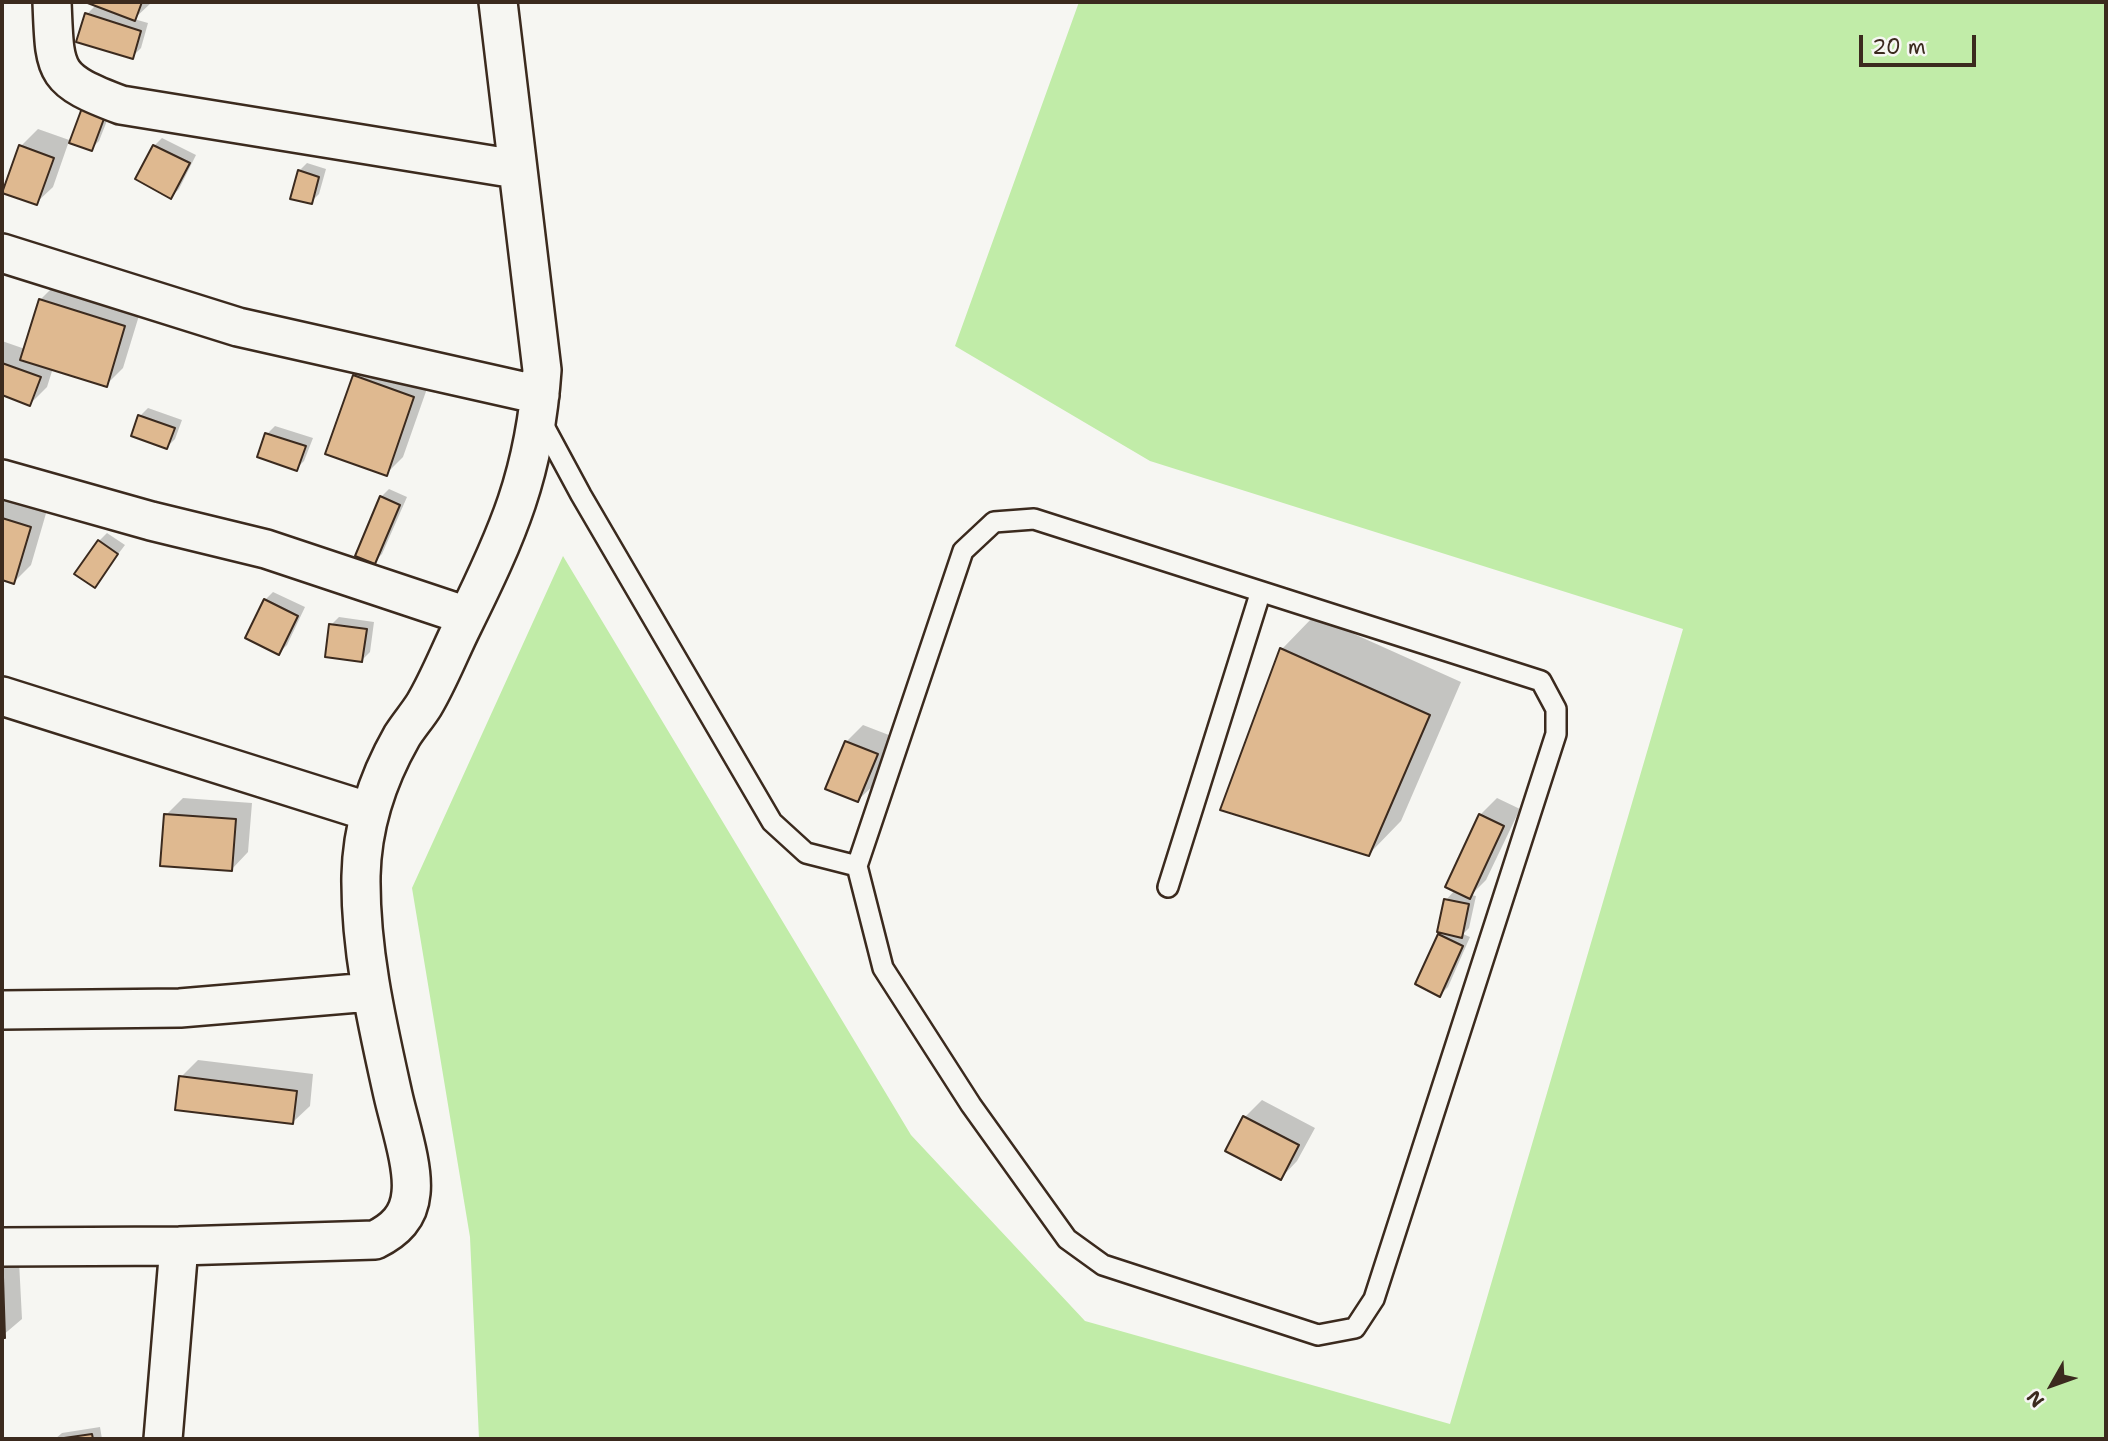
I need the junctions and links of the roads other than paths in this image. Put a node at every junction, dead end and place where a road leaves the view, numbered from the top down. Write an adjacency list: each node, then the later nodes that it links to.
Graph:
1 (52, 2): 3 (street)
2 (498, 2): 3 (street)
3 (516, 169): 5 (street)
4 (2, 253): 5 (street)
5 (539, 406): 8 (street); 11 (lane)
6 (2, 479): 8 (street)
7 (1260, 594): 11 (lane); 11 (lane); 12 (lane)
8 (467, 616): 10 (street)
9 (2, 696): 10 (street)
10 (370, 812): 13 (street)
11 (857, 866)
12 (1168, 887)
13 (370, 992): 14 (street); 15 (street)
14 (2, 1010)
15 (179, 1246): 16 (street); 17 (street)
16 (2, 1247)
17 (163, 1439)

